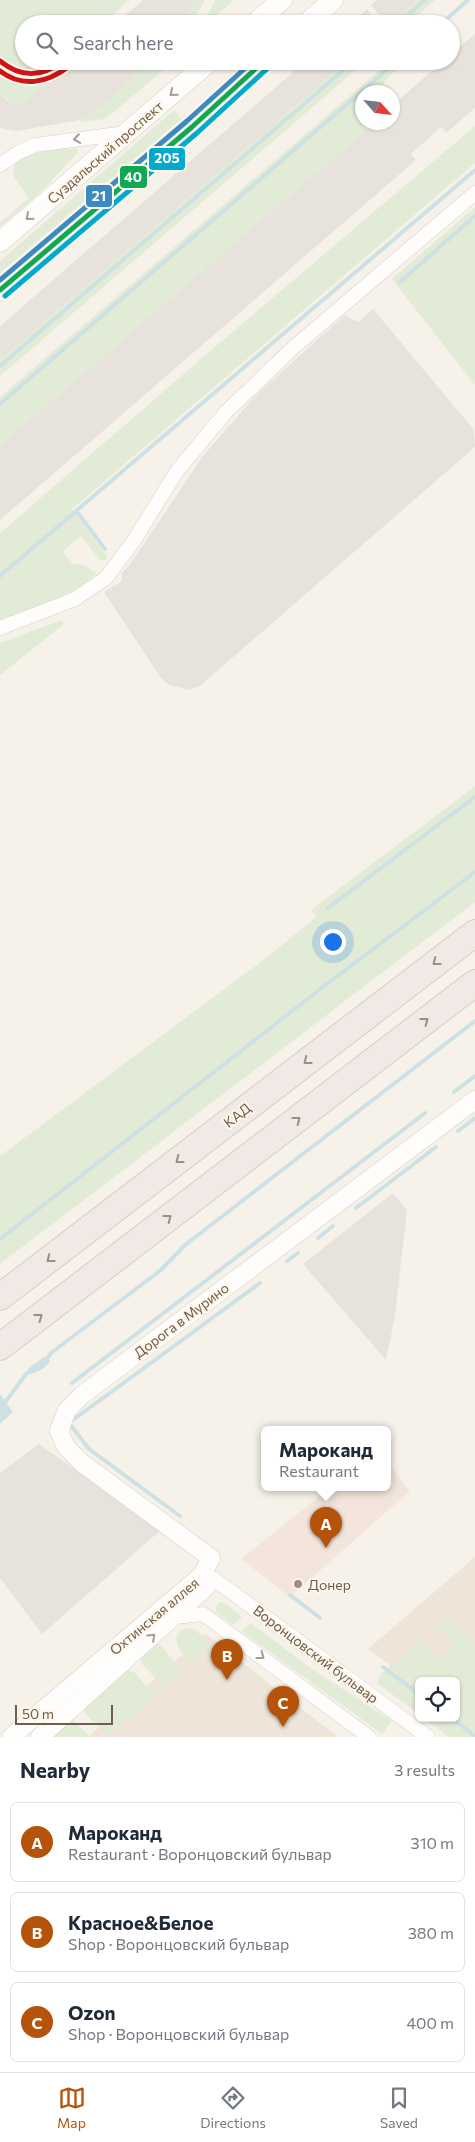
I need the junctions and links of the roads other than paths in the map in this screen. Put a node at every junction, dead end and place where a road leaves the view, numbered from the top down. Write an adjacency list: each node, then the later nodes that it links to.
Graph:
1 (282, 0): 3 (main road)
2 (333, 0): 4 (main road)
3 (264, 15)
4 (316, 15)
5 (200, 70): 7 (main road, Суздальский проспект, one-way to 7)
6 (254, 70): 11 (main road)
7 (126, 133): 8 (street, one-way to 8); 10 (main road, Суздальский проспект, one-way to 10)
8 (0, 165)
9 (475, 192): 12 (street)
10 (0, 242)
11 (0, 290)
12 (0, 628)
13 (475, 933): 16 (highway, КАД, one-way to 16)
14 (475, 983): 17 (highway, one-way to 14)
15 (475, 1100): 18 (street, Дорога в Мурино)
16 (0, 1297)
17 (0, 1347)
18 (211, 1558): 19 (street, Охтинская аллея)
19 (213, 1580): 20 (street); 21 (street, Охтинская аллея); 22 (street, Охтинская аллея); 25 (street, Воронцовский бульвар)
20 (203, 1614): 21 (street); 24 (street, one-way to 24)
21 (174, 1617): 23 (street, Охтинская аллея, one-way to 21)
22 (11, 1737)
23 (40, 1737)
24 (369, 1737)
25 (428, 1737)

